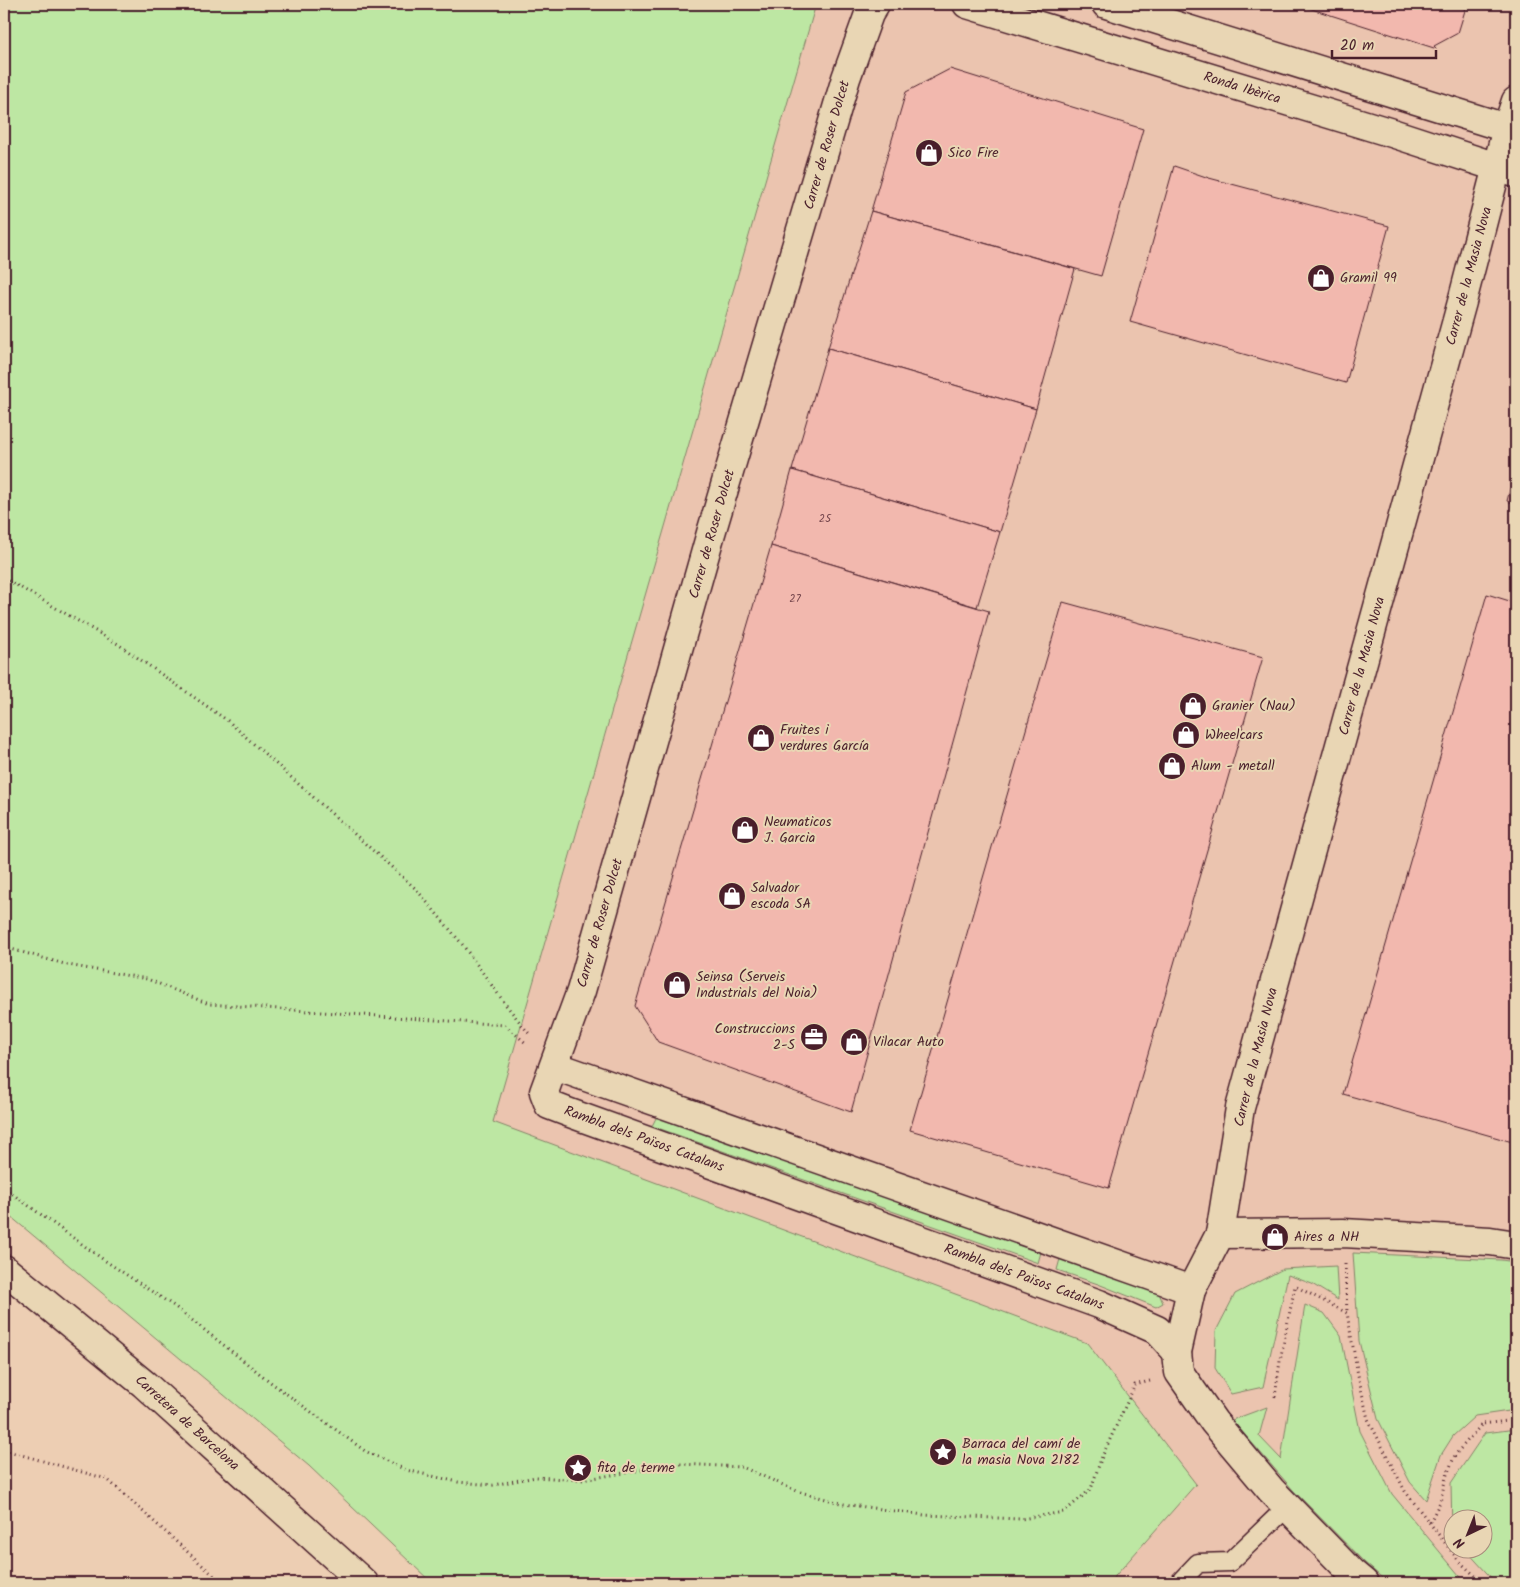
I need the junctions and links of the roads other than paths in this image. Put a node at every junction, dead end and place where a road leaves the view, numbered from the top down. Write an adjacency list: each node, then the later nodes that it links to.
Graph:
1 (875, 4): 7 (main road, Carrer de Roser Dolcet)
2 (967, 4): 6 (main road, Ronda Ibèrica)
3 (1106, 4): 5 (main road)
4 (1516, 101): 5 (main road, Carrer de la Masia Nova)
5 (1512, 130): 6 (main road, Carrer de la Masia Nova)
6 (1507, 171): 8 (main road, Carrer de la Masia Nova)
7 (555, 1066): 11 (main road); 12 (main road, Rambla dels Països Catalans)
8 (1220, 1234): 9 (main road); 11 (main road)
9 (1516, 1245)
10 (4, 1269): 14 (main road, Carretera de Barcelona)
11 (1191, 1290): 12 (main road)
12 (1178, 1362): 13 (main road, Rambla dels Països Catalans)
13 (1287, 1507): 15 (lane); 16 (main road, Rambla dels Països Catalans)
14 (364, 1583)
15 (1179, 1583)
16 (1364, 1583)

